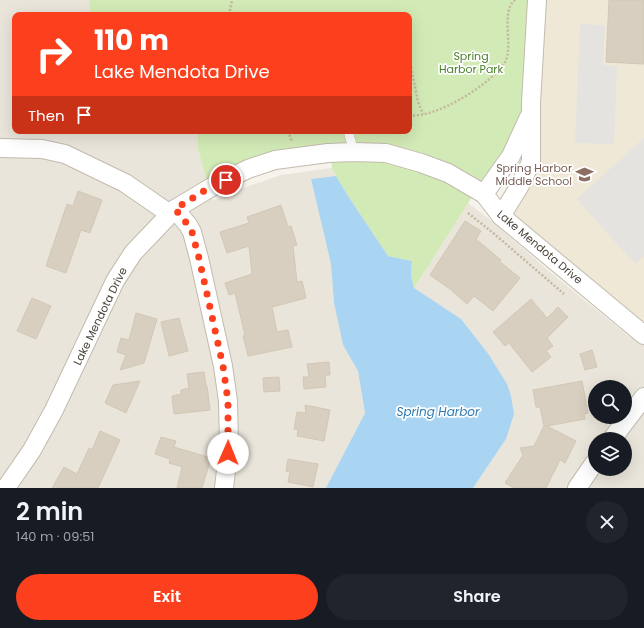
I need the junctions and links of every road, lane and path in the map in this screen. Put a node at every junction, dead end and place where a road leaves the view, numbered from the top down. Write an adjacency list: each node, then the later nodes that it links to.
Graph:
1 (232, 0): 4 (path)
2 (515, 0): 7 (path)
3 (537, 0): 6 (street)
4 (229, 12)
5 (412, 72): 7 (path)
6 (531, 103): 12 (street); 15 (street)
7 (423, 114): 8 (path)
8 (412, 116)
9 (349, 134): 11 (lane)
10 (0, 148): 13 (street)
11 (354, 152): 12 (street, Lake Mendota Drive); 13 (street, Lake Mendota Drive)
12 (484, 194): 15 (street, Lake Mendota Drive)
13 (172, 212): 21 (street, Lake Mendota Drive); 22 (street)
14 (468, 214): 16 (path)
15 (501, 216): 17 (street, Lake Mendota Drive)
16 (564, 294)
17 (644, 335)
18 (644, 397): 19 (street)
19 (617, 432)
20 (588, 472): 23 (street)
21 (6, 488)
22 (224, 488)
23 (577, 488)

